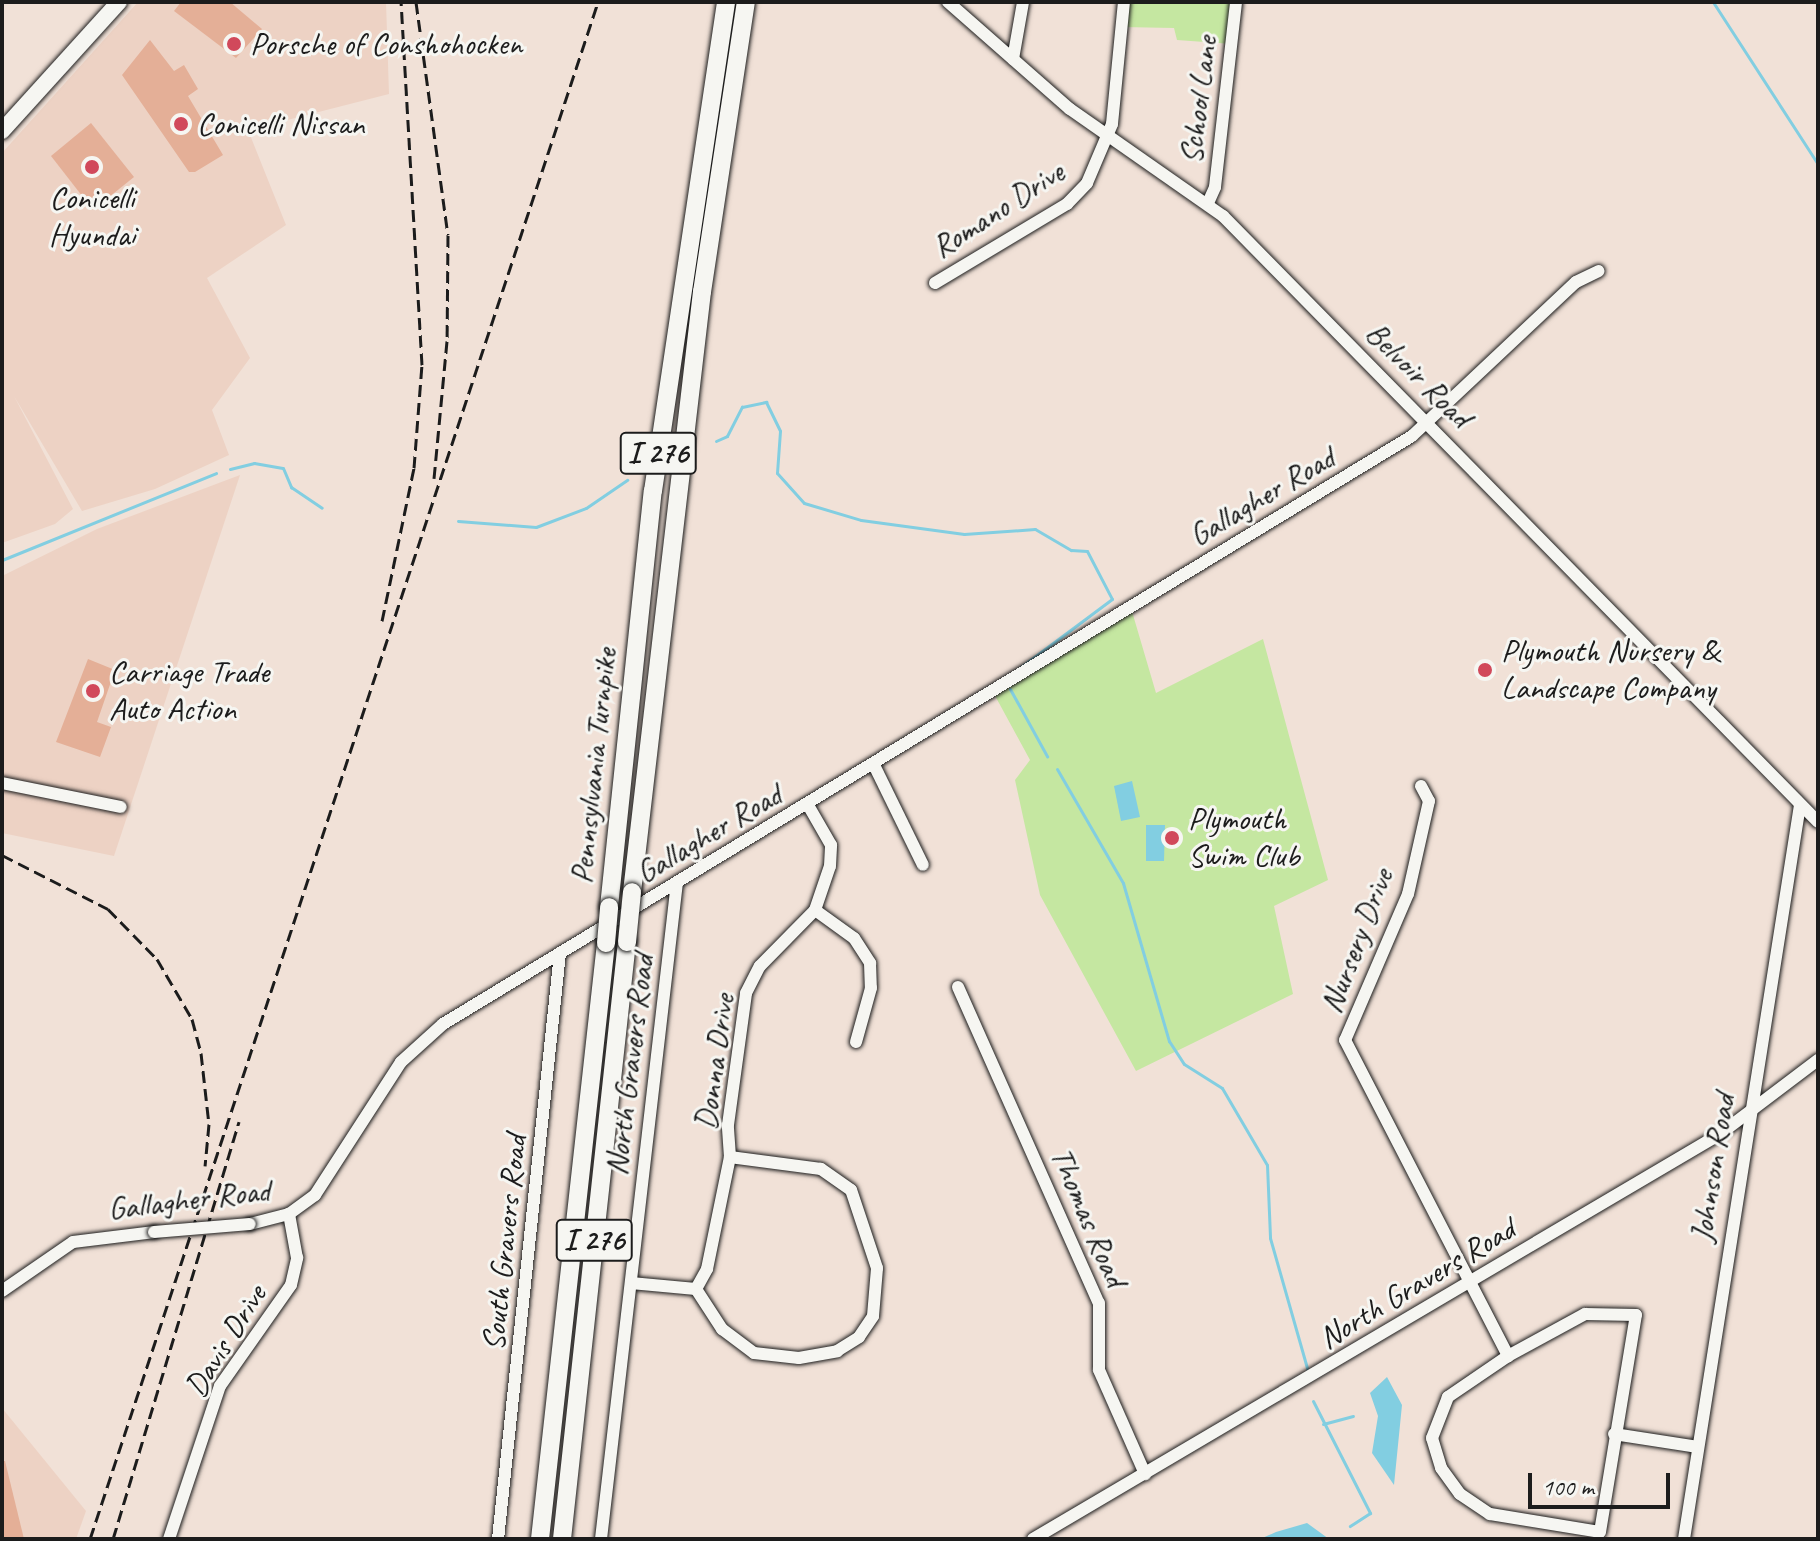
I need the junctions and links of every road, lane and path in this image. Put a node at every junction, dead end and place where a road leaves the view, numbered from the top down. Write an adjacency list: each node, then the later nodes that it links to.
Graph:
1 (119, 2): 9 (main road)
2 (726, 2): 43 (highway, Pennsylvania Turnpike / I 276, bridge)
3 (746, 2): 44 (highway, Pennsylvania Turnpike / I 276, bridge)
4 (948, 2): 8 (street, Belvoir Road)
5 (1023, 2): 8 (street)
6 (1124, 2): 10 (street, Romano Drive)
7 (1236, 2): 11 (street, School Lane)
8 (1013, 59): 10 (street, Belvoir Road)
9 (2, 131)
10 (1108, 136): 11 (street, Belvoir Road); 13 (street, Romano Drive)
11 (1208, 203): 14 (street, Belvoir Road)
12 (1599, 271): 14 (street, Gallagher Road)
13 (935, 283)
14 (1427, 420): 15 (street, Gallagher Road); 19 (street, Belvoir Road)
15 (874, 765): 18 (street, Gallagher Road); 22 (street)
16 (2, 783): 20 (street)
17 (1421, 786): 32 (street, Nursery Drive)
18 (808, 805): 23 (street, Gallagher Road); 24 (street)
19 (1800, 805): 21 (street, Belvoir Road); 29 (street, Johnson Road)
20 (121, 807)
21 (1818, 822)
22 (923, 865)
23 (677, 882): 25 (street, Gallagher Road); 33 (street, North Gravers Road)
24 (815, 910): 27 (street); 30 (street, Donna Drive)
25 (560, 953): 31 (street, Gallagher Road); 42 (street, South Gravers Road)
26 (958, 987): 39 (street, Thomas Road)
27 (856, 1042)
28 (1818, 1060): 29 (street, North Gravers Road)
29 (1747, 1113): 32 (street, North Gravers Road); 38 (street, Johnson Road)
30 (730, 1157): 34 (street, Donna Drive); 34 (street)
31 (289, 1214): 35 (street, Gallagher Road, bridge); 41 (street, Davis Drive)
32 (1465, 1282): 36 (street, Nursery Drive); 39 (street, North Gravers Road)
33 (631, 1283): 34 (street); 45 (street, North Gravers Road)
34 (696, 1289)
35 (2, 1291)
36 (1508, 1356): 37 (street); 40 (street)
37 (1614, 1434): 38 (street); 40 (street)
38 (1698, 1447): 47 (street, Johnson Road)
39 (1145, 1474): 46 (street, North Gravers Road)
40 (1599, 1536)
41 (169, 1539)
42 (498, 1539)
43 (540, 1539)
44 (562, 1539)
45 (601, 1539)
46 (1033, 1539)
47 (1684, 1539)

